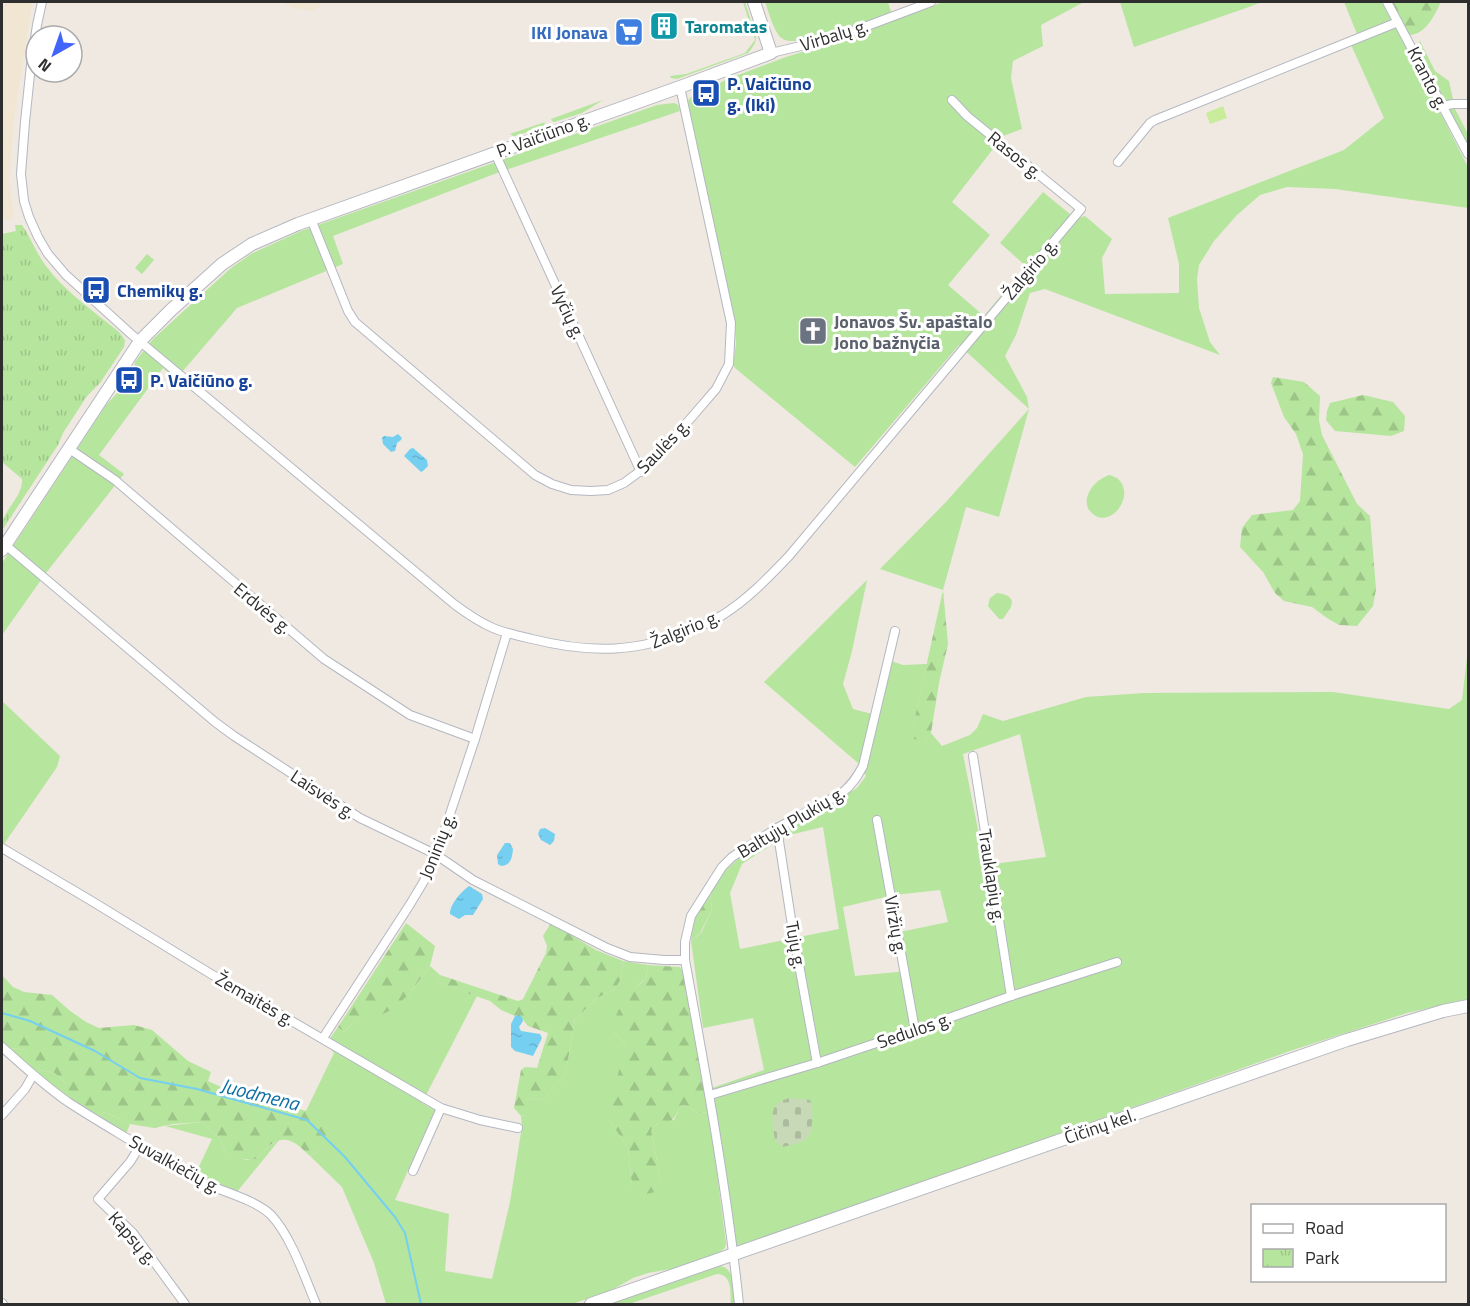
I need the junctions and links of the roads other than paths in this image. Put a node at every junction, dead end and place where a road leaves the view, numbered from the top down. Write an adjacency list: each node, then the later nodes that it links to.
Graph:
1 (42, 2): 16 (street)
2 (754, 2): 6 (main road)
3 (931, 2): 6 (street, Virbalų g.)
4 (1387, 2): 5 (street, Kranto g.)
5 (1398, 22): 10 (street, Kranto g.); 13 (street)
6 (771, 52): 7 (main road, P. Vaičiūno g.)
7 (680, 87): 11 (main road, P. Vaičiūno g.); 18 (street, Saulės g.)
8 (952, 100): 14 (street, Rasos g.)
9 (1468, 104): 10 (street)
10 (1442, 106): 12 (street, Kranto g.)
11 (495, 153): 15 (main road, P. Vaičiūno g.); 18 (street, Vyčių g.)
12 (1468, 154)
13 (1119, 162)
14 (1081, 209): 21 (street, Žalgirio g.)
15 (311, 219): 16 (main road, P. Vaičiūno g.); 18 (street, Saulės g.)
16 (140, 341): 17 (main road, P. Vaičiūno g.); 21 (street, Žalgirio g.)
17 (68, 448): 19 (main road, P. Vaičiūno g.); 22 (street, Erdvės g.)
18 (641, 472)
19 (3, 545): 27 (street, Laisvės g.)
20 (895, 631): 25 (street, Baltųjų Plukių g.)
21 (507, 633): 22 (street, Joninių g.)
22 (475, 739): 27 (street, Joninių g.)
23 (973, 756): 30 (street, Trauklapių g.)
24 (877, 820): 32 (street, Viržių g.)
25 (777, 828): 28 (street, Baltųjų Plukių g.); 35 (street, Tujų g.)
26 (2, 848): 33 (street, Žemaitės g.)
27 (435, 854): 28 (street, Laisvės g.); 33 (street, Joninių g.)
28 (685, 960): 37 (street, Baltųjų Plukių g.)
29 (1117, 962): 30 (street, Sedulos g.)
30 (1011, 996): 32 (street, Sedulos g.)
31 (1468, 1005): 43 (main road, Čičinų kel.)
32 (915, 1030): 35 (street, Sedulos g.)
33 (323, 1038): 38 (street, Žemaitės g.)
34 (2, 1047): 36 (street, Suvalkiečių g.)
35 (817, 1063): 37 (street, Sedulos g.)
36 (33, 1075): 39 (street); 41 (street, Suvalkiečių g.)
37 (710, 1095): 43 (street, Baltųjų Plukių g.)
38 (441, 1108): 40 (street, Žemaitės g.); 42 (street)
39 (2, 1115)
40 (518, 1128)
41 (140, 1146): 44 (street, Kapsų g.); 45 (street, Suvalkiečių g.)
42 (413, 1171)
43 (734, 1254): 46 (main road, Čičinų kel.); 47 (street, Baltųjų Plukių g.)
44 (186, 1305)
45 (316, 1305)
46 (591, 1305)
47 (739, 1305)

